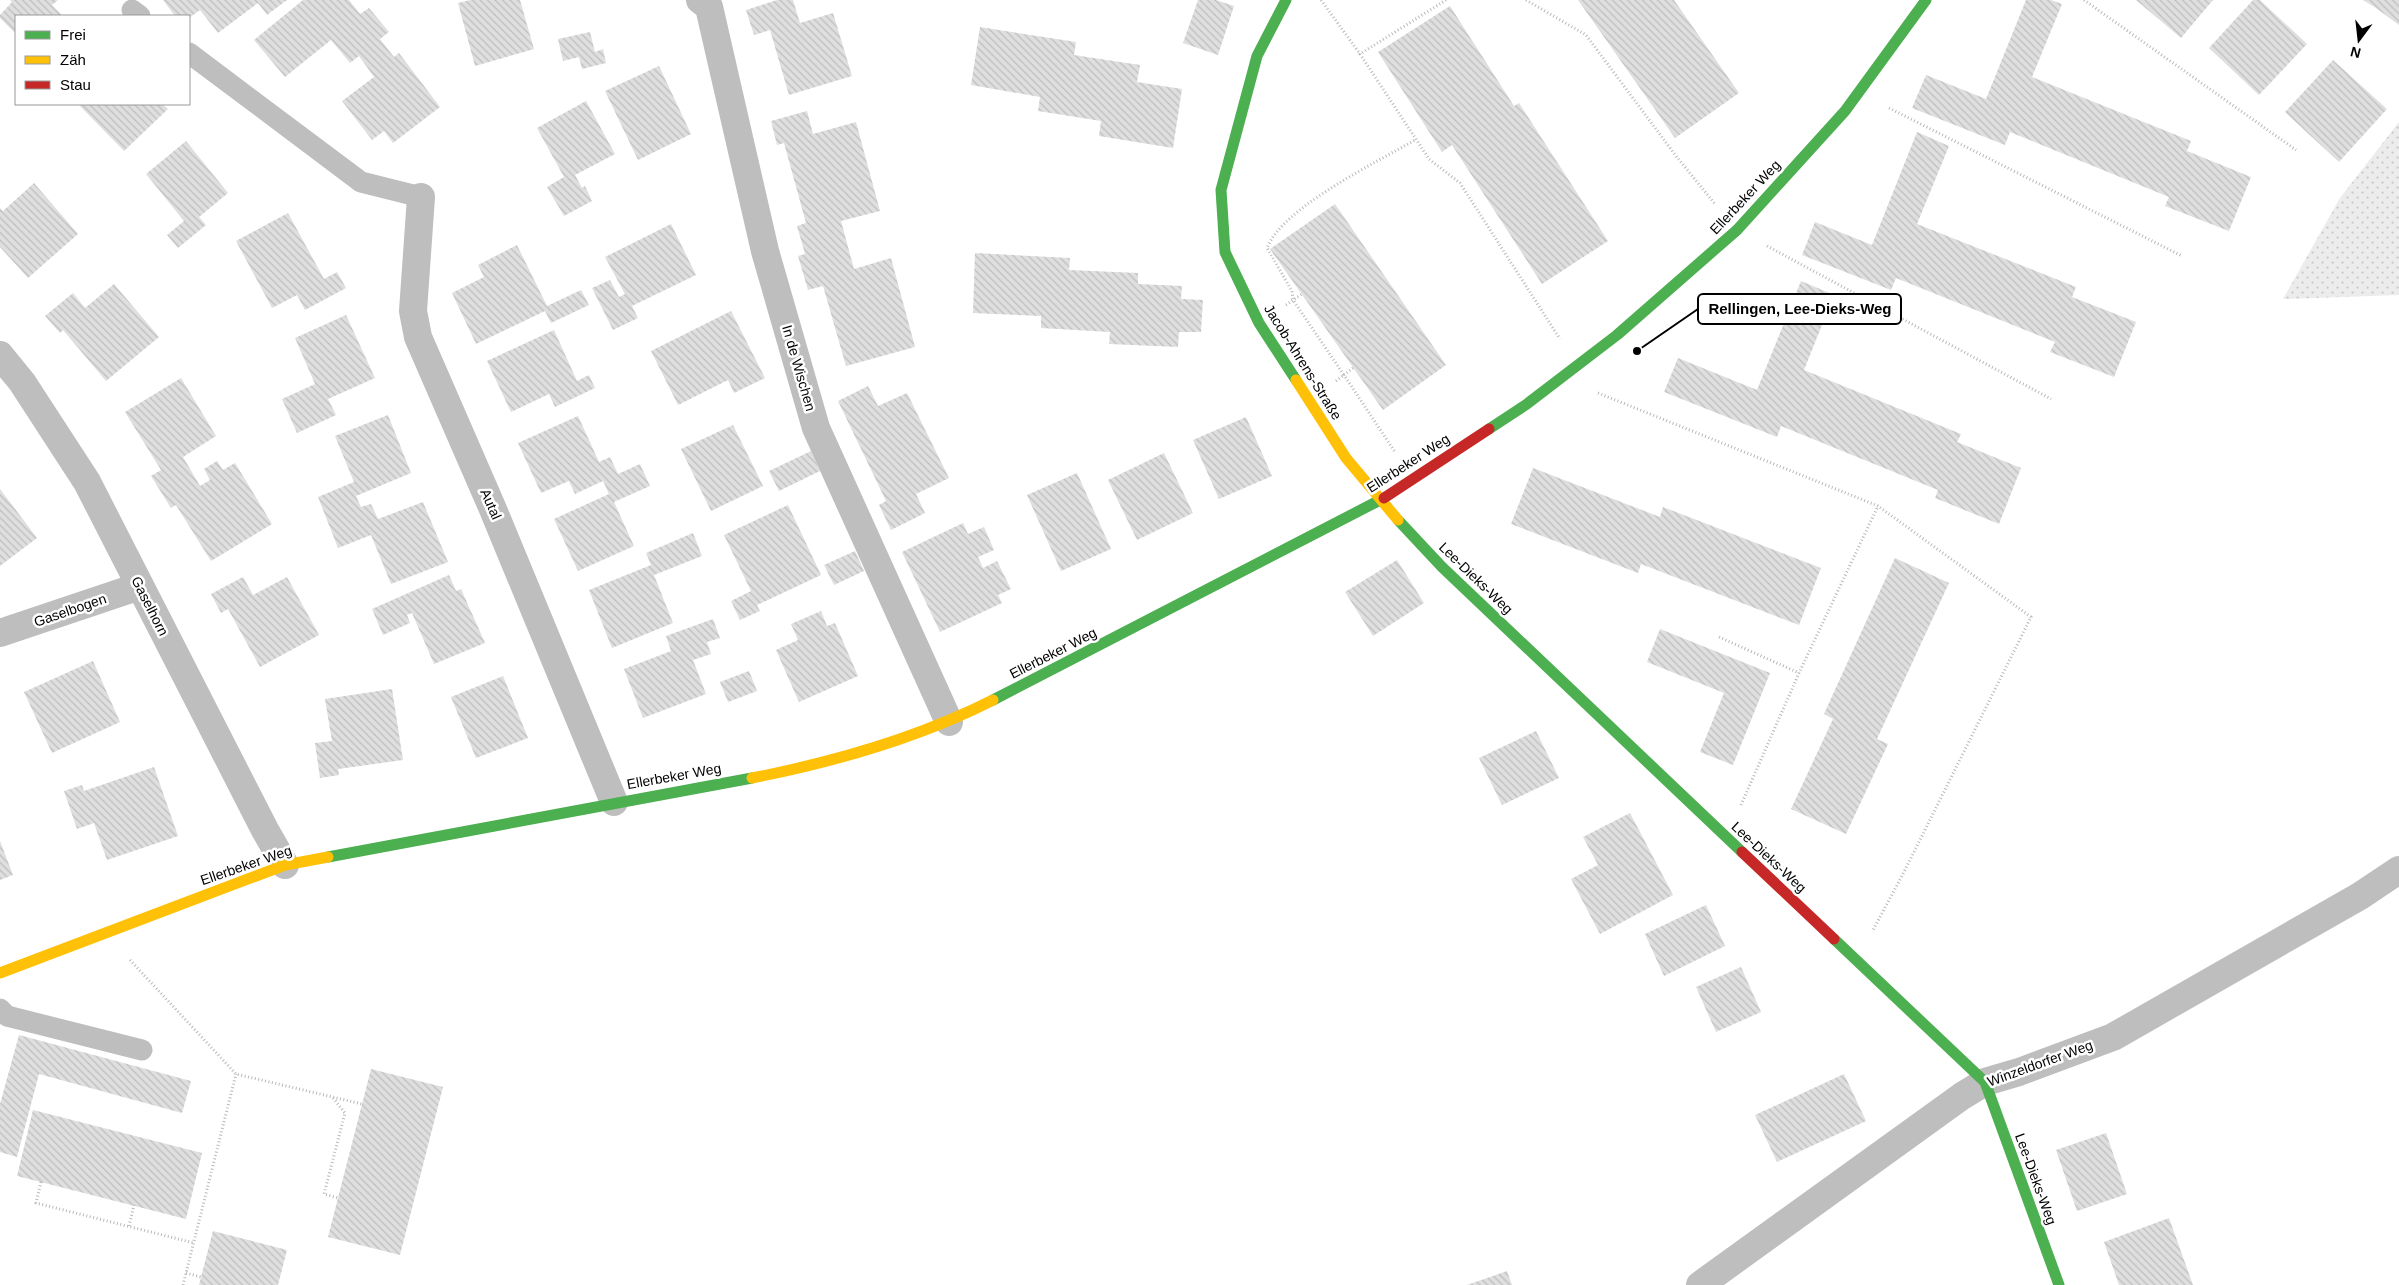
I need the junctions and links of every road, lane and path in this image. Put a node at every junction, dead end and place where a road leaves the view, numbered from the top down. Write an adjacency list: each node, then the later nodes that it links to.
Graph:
1 (700, 0): 31 (street, In de Wischen)
2 (1286, 0): 23 (street, Jacob-Ahrens-Straße)
3 (1321, 0): 9 (path)
4 (1446, 0): 9 (path)
5 (1526, 0): 14 (path)
6 (1926, 0): 25 (street, Ellerbeker Weg)
7 (2084, 0): 12 (path)
8 (190, 54): 13 (lane)
9 (1360, 54): 11 (path)
10 (1889, 108): 16 (path)
11 (1414, 140): 17 (path); 20 (path)
12 (2296, 150)
13 (421, 197): 32 (street, Autal)
14 (1719, 208)
15 (1763, 244): 22 (path)
16 (2182, 256)
17 (1564, 344)
18 (0, 355): 27 (street, Gaselhorn)
19 (1353, 368): 20 (path)
20 (1344, 375): 23 (path); 24 (path)
21 (1598, 393): 26 (path)
22 (2051, 399)
23 (1311, 400): 25 (street, Jacob-Ahrens-Straße)
24 (1400, 461)
25 (1381, 500): 31 (street, Ellerbeker Weg); 33 (street, Lee-Dieks-Weg)
26 (1878, 506): 30 (path); 37 (path)
27 (140, 586): 28 (street, Gaselbogen); 34 (street, Gaselhorn)
28 (0, 633)
29 (1719, 638): 30 (path)
30 (1799, 673): 33 (path)
31 (949, 722): 32 (street, Ellerbeker Weg)
32 (614, 802): 34 (street, Ellerbeker Weg)
33 (1726, 839): 37 (street, Lee-Dieks-Weg)
34 (285, 865): 38 (street, Ellerbeker Weg)
35 (2399, 870): 42 (street, Winzeldorfer Weg)
36 (128, 957): 41 (path)
37 (1863, 966): 42 (street, Lee-Dieks-Weg)
38 (0, 973)
39 (0, 1009): 40 (lane)
40 (142, 1050)
41 (236, 1074): 43 (path); 49 (path)
42 (1985, 1082): 53 (street, Winzeldorfer Weg); 54 (street, Lee-Dieks-Weg)
43 (332, 1097): 44 (path); 46 (path)
44 (362, 1104)
45 (41, 1182): 48 (path)
46 (338, 1198)
47 (134, 1206): 48 (path)
48 (129, 1226): 49 (path)
49 (194, 1243): 50 (path)
50 (186, 1273): 51 (path); 52 (path)
51 (201, 1277)
52 (183, 1285)
53 (1700, 1285)
54 (2059, 1285)

